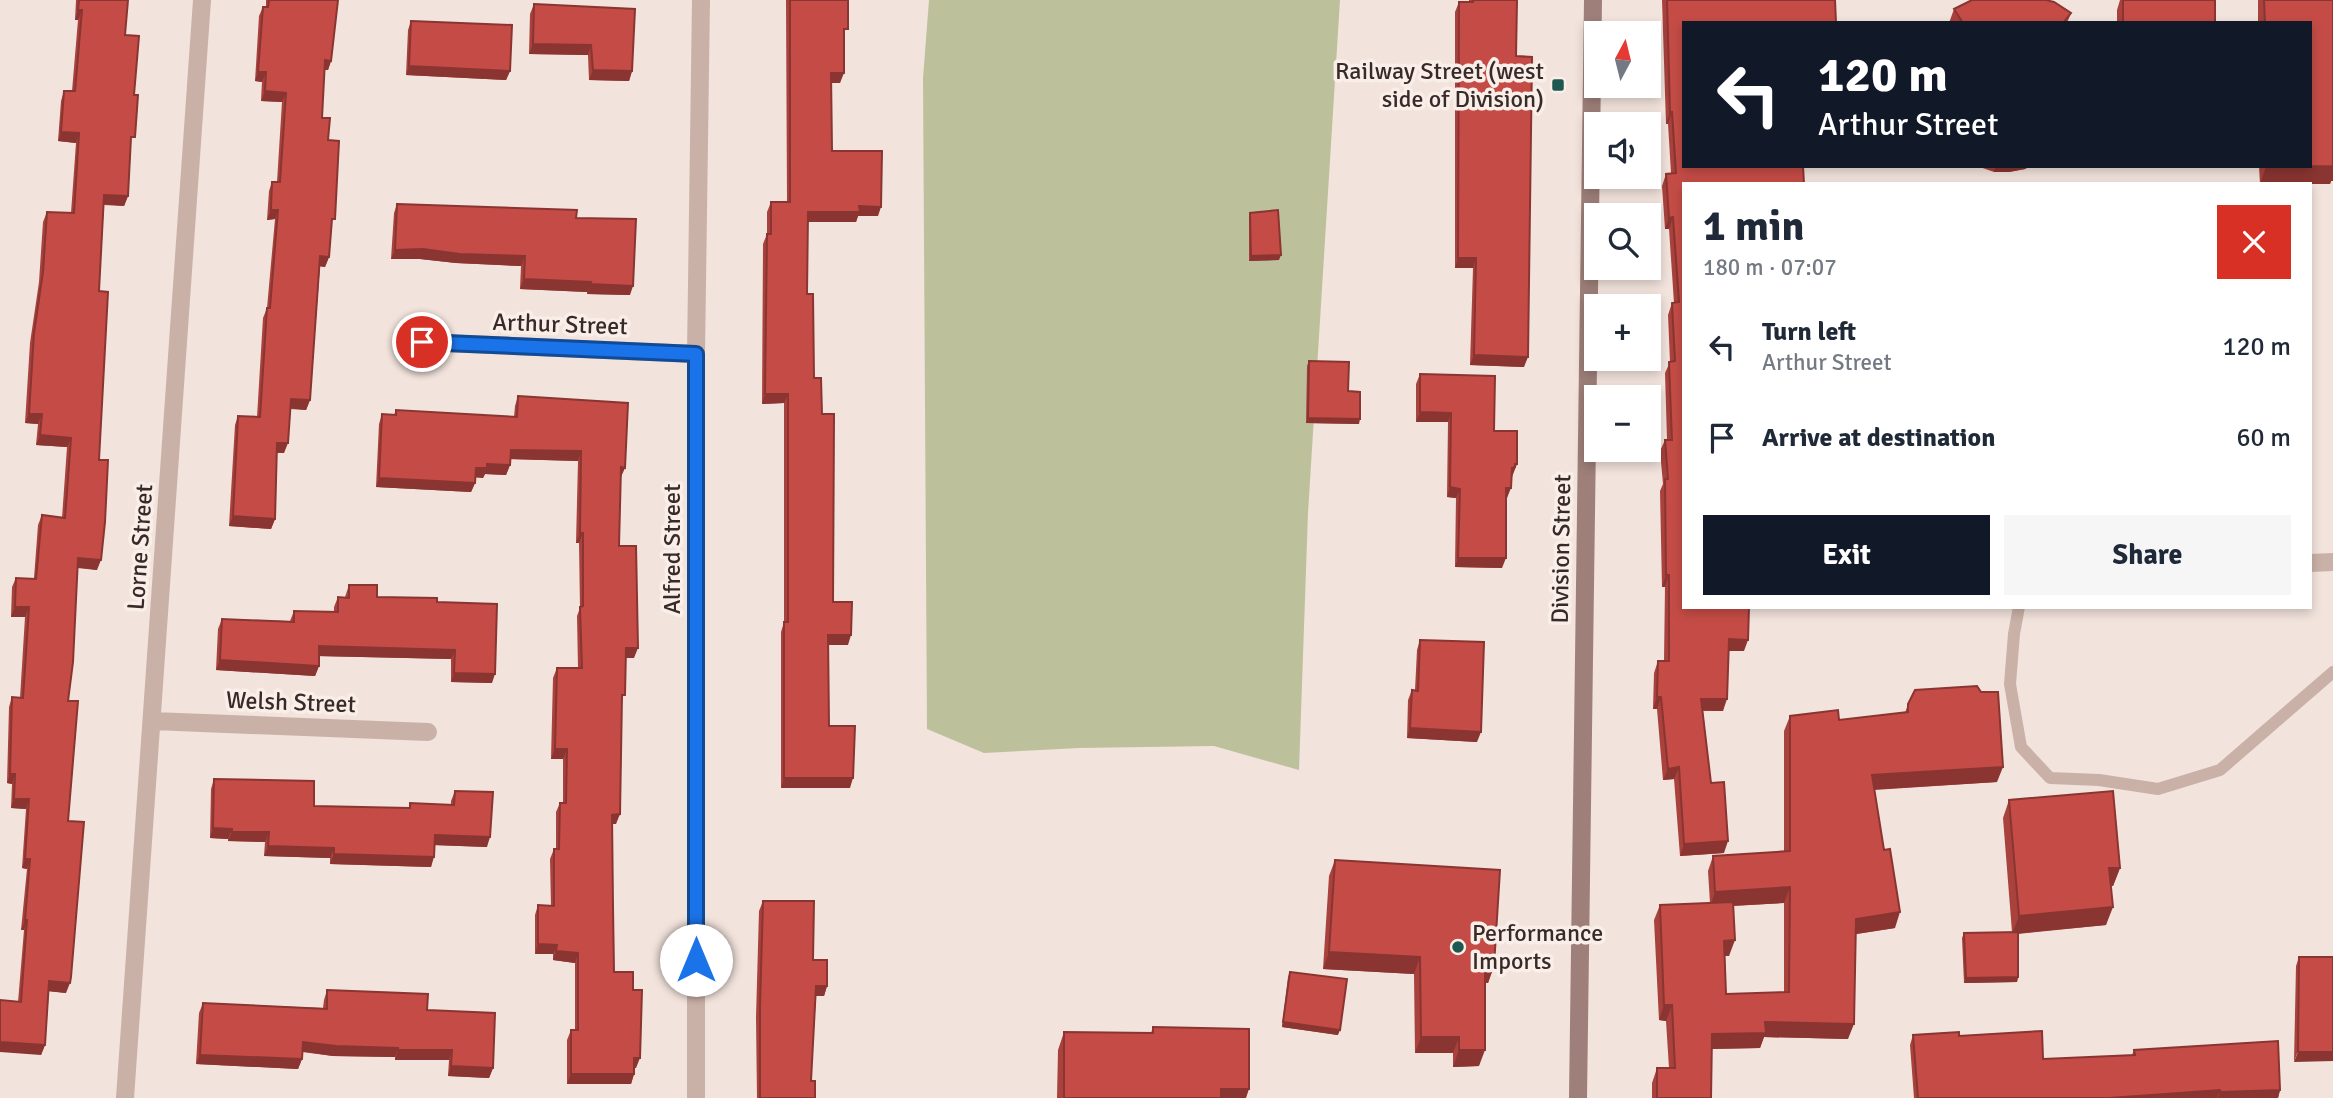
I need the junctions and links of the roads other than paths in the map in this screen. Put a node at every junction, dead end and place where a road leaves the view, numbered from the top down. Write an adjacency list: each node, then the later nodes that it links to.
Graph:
1 (202, 0): 10 (street, Lorne Street)
2 (701, 0): 5 (street, Alfred Street)
3 (1593, 0): 14 (main road, Division Street)
4 (422, 342): 5 (street, Arthur Street)
5 (696, 354): 13 (street, Alfred Street)
6 (2333, 562): 7 (street)
7 (2312, 563)
8 (2019, 609): 9 (lane)
9 (2333, 672)
10 (153, 721): 11 (street, Welsh Street); 12 (street, Lorne Street)
11 (428, 732)
12 (125, 1098)
13 (696, 1098)
14 (1578, 1098)

